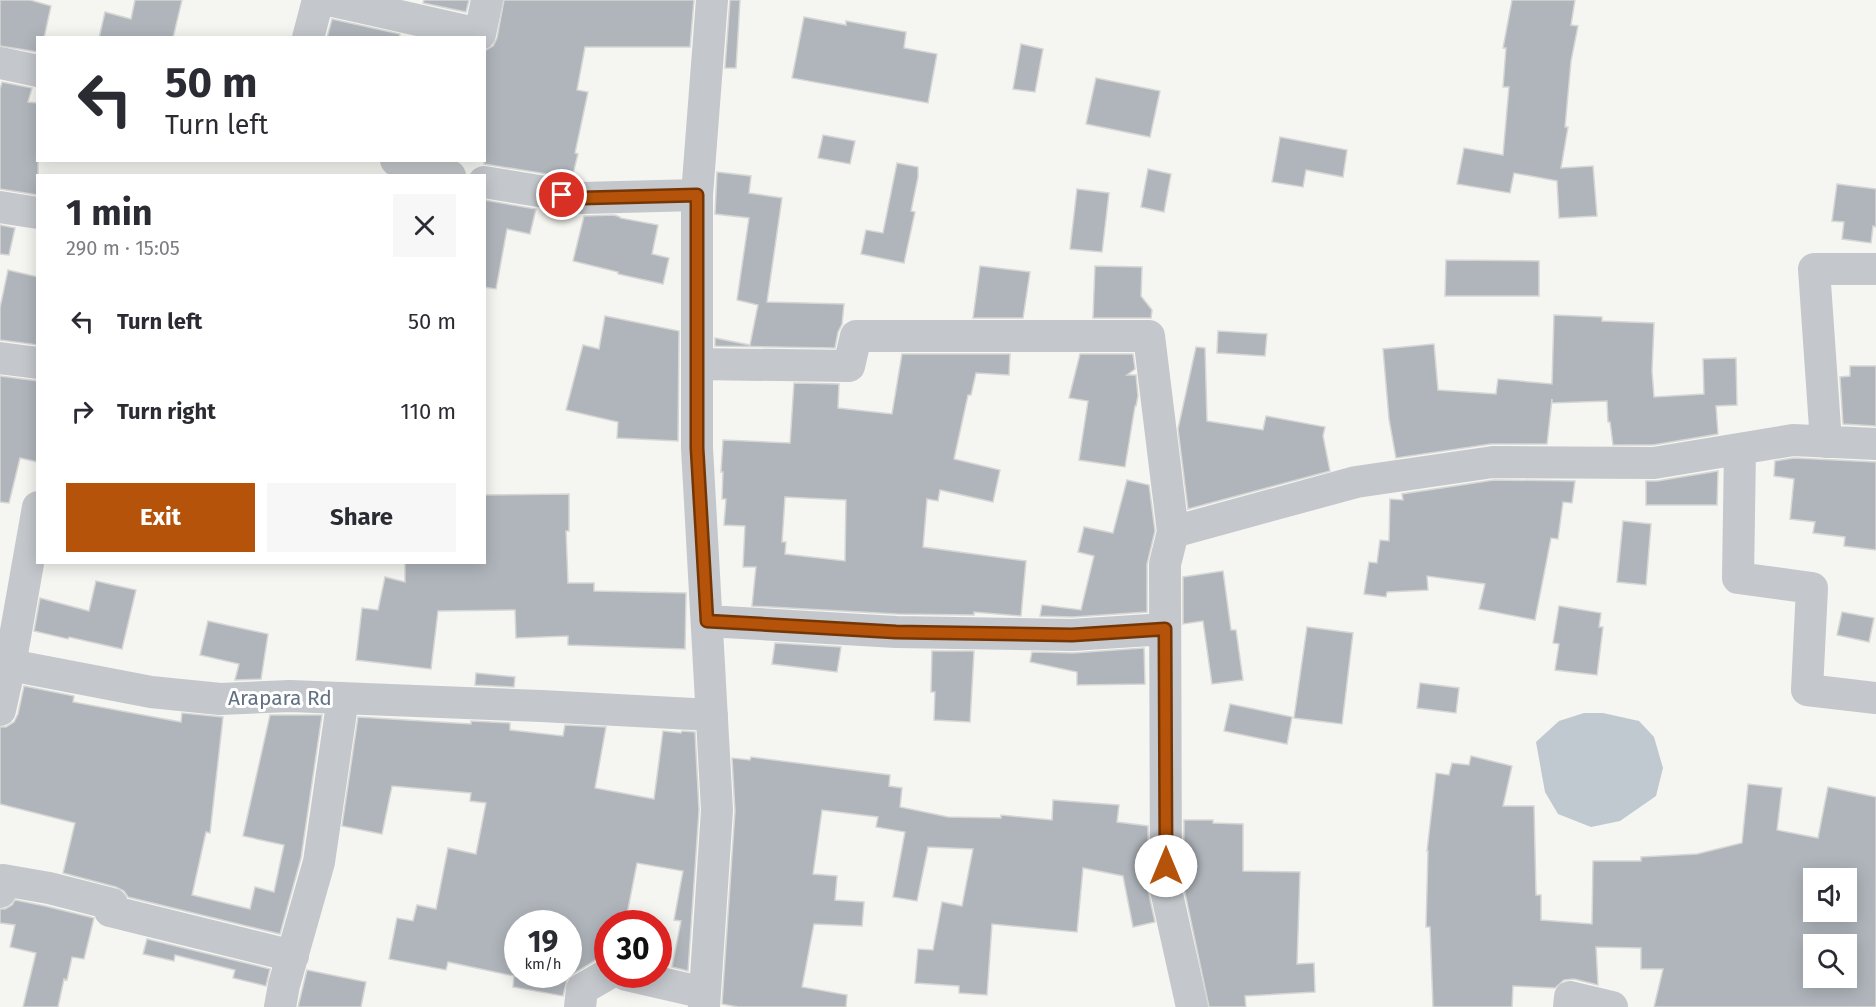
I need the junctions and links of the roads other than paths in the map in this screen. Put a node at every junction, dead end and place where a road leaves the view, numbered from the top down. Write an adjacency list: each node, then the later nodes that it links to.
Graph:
1 (318, 0): 5 (street)
2 (328, 0): 3 (street)
3 (487, 0)
4 (712, 0): 11 (street)
5 (309, 36)
6 (0, 63): 7 (street)
7 (36, 71)
8 (403, 162): 9 (street)
9 (443, 174)
10 (486, 182): 11 (street)
11 (697, 195): 17 (street)
12 (0, 207): 13 (street)
13 (36, 213)
14 (1876, 268): 18 (street)
15 (0, 358): 16 (street)
16 (36, 363)
17 (697, 364): 22 (street); 23 (street)
18 (1826, 442): 19 (street); 20 (street)
19 (1876, 444)
20 (1740, 449): 22 (street); 27 (street)
21 (36, 518): 25 (street)
22 (1173, 532): 24 (street)
23 (707, 621): 24 (street); 29 (street)
24 (1165, 629): 37 (street)
25 (10, 665): 26 (street, Arapara Rd); 28 (street)
26 (343, 698): 29 (street, Arapara Rd); 31 (street)
27 (1876, 698)
28 (0, 710)
29 (712, 715): 34 (street)
30 (0, 892): 31 (street)
31 (293, 956): 35 (street)
32 (594, 983): 36 (street)
33 (667, 988): 34 (street)
34 (705, 1000)
35 (280, 1007)
36 (580, 1007)
37 (1192, 1007)
38 (1569, 1007): 39 (street)
39 (1612, 1007)

